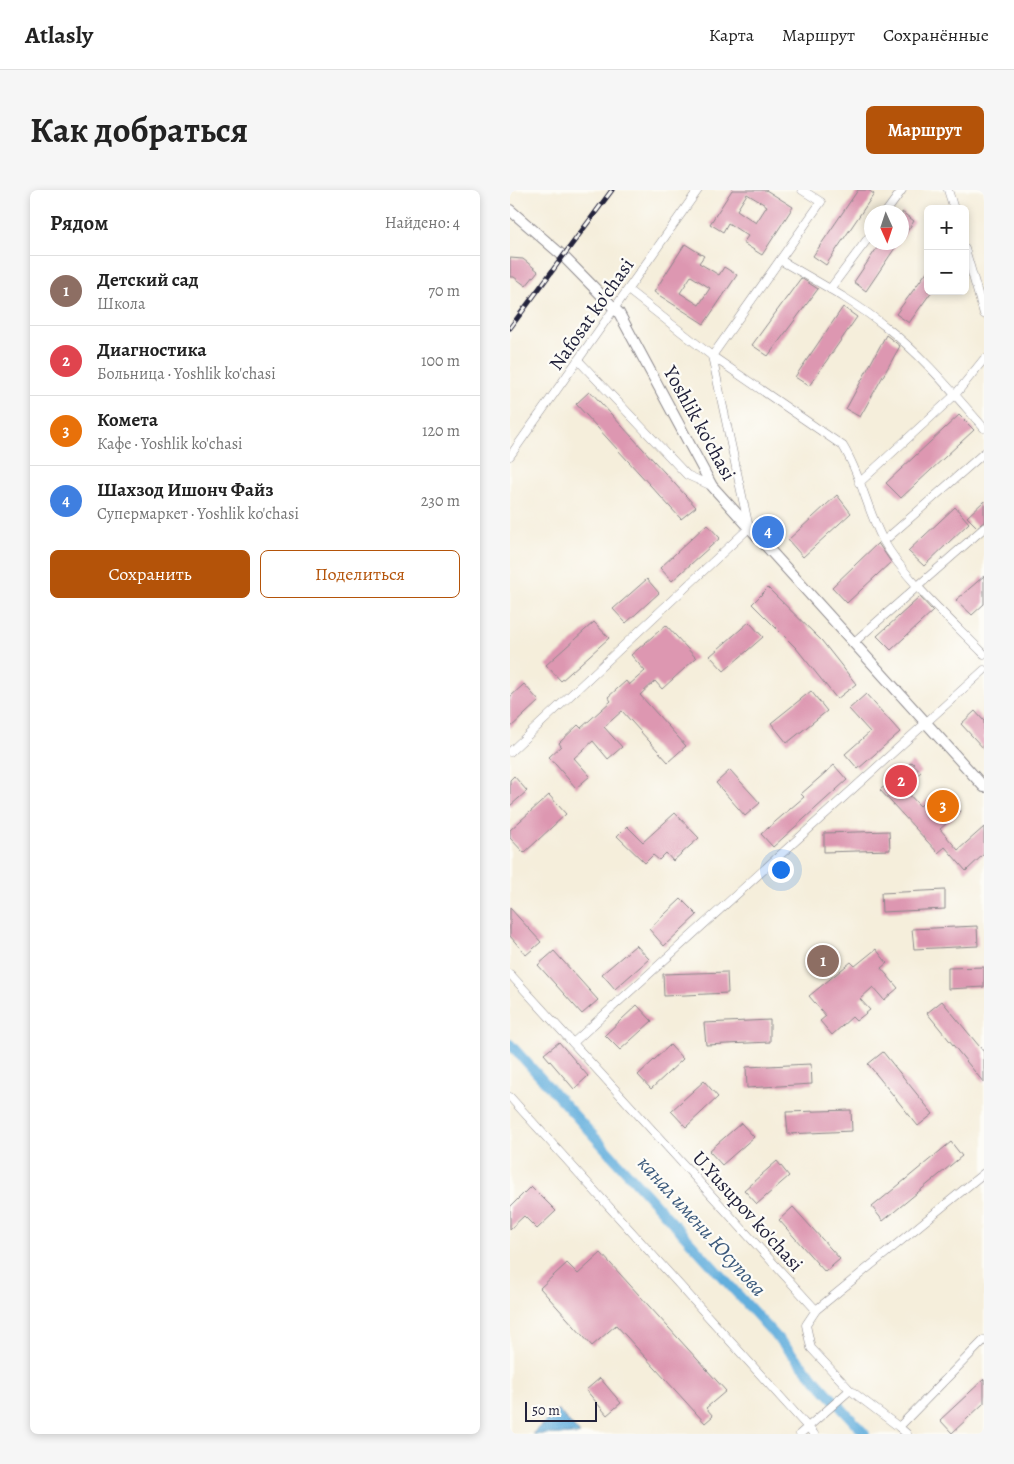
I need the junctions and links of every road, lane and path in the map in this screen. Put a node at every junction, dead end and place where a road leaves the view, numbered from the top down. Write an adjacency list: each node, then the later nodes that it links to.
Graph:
1 (698, 190): 12 (street, Nafosat ko'chasi)
2 (802, 190): 10 (street)
3 (902, 190): 5 (street)
4 (948, 190): 6 (street)
5 (891, 205)
6 (953, 205)
7 (510, 210): 13 (street, Yoshlik ko'chasi)
8 (864, 243): 11 (street)
9 (965, 250): 14 (street)
10 (780, 260): 11 (street); 15 (street)
11 (830, 289): 18 (street)
12 (628, 290): 13 (street, Nafosat ko'chasi); 15 (street)
13 (615, 307): 16 (street, Nafosat ko'chasi); 23 (street, Yoshlik ko'chasi)
14 (984, 314)
15 (712, 356): 22 (street); 24 (street)
16 (578, 360): 21 (street, Nafosat ko'chasi); 23 (street)
17 (984, 360): 18 (street)
18 (955, 395): 19 (street); 22 (street)
19 (984, 428)
20 (984, 453): 26 (street)
21 (510, 456)
22 (860, 483): 26 (street)
23 (712, 486): 24 (street, Yoshlik ko'chasi)
24 (749, 528): 28 (street, Yoshlik ko'chasi); 32 (street)
25 (984, 528): 27 (street)
26 (884, 541): 27 (street)
27 (918, 585): 28 (street); 29 (street)
28 (853, 643): 31 (street, Yoshlik ko'chasi)
29 (984, 654)
30 (984, 670): 31 (street)
31 (925, 722): 33 (street, Yoshlik ko'chasi); 35 (street)
32 (510, 752)
33 (984, 787)
34 (510, 974): 35 (street, U.Yusupov ko'chasi)
35 (573, 1043): 38 (street, U.Yusupov ko'chasi)
36 (510, 1097): 41 (street)
37 (984, 1173): 38 (street)
38 (816, 1310): 40 (street)
39 (984, 1340): 42 (street)
40 (850, 1390): 41 (street); 42 (street)
41 (808, 1427): 43 (street); 44 (street)
42 (899, 1427): 45 (street)
43 (800, 1434)
44 (814, 1434)
45 (907, 1434)

